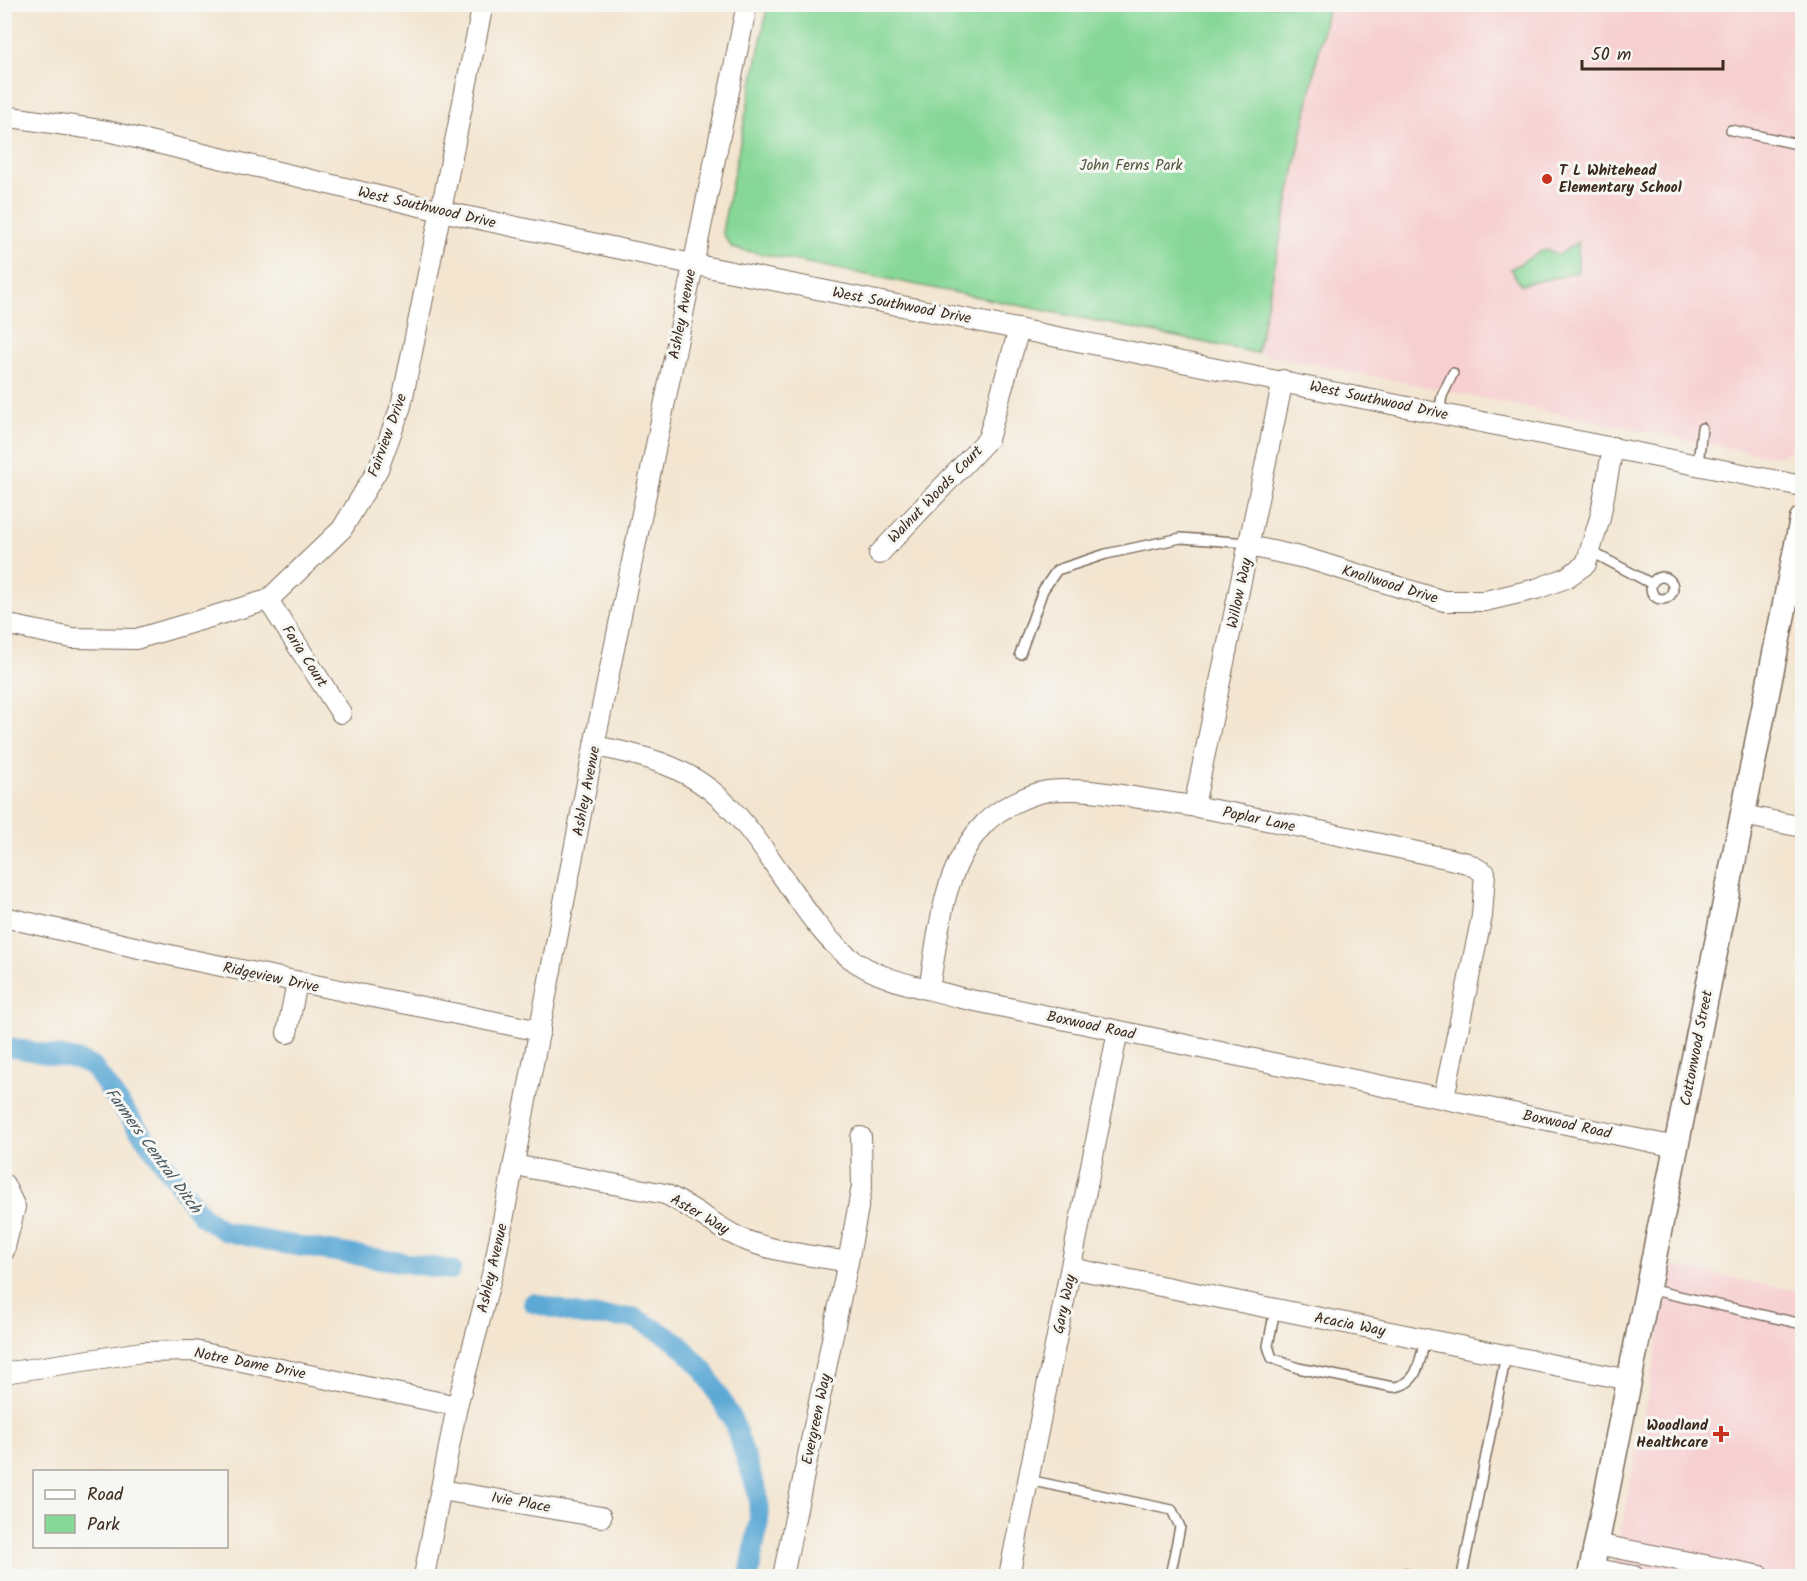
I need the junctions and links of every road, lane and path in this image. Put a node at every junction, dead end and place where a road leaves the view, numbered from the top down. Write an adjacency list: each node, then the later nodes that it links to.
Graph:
1 (483, 4): 6 (street, Fairview Drive)
2 (747, 4): 7 (street, Ashley Avenue)
3 (4, 116): 6 (street, West Southwood Drive)
4 (1731, 130): 5 (lane)
5 (1803, 145)
6 (441, 211): 7 (street, West Southwood Drive); 21 (street, Fairview Drive)
7 (692, 264): 8 (street, West Southwood Drive); 25 (street, Ashley Avenue)
8 (1019, 329): 10 (street, West Southwood Drive); 19 (street, Walnut Woods Court)
9 (1453, 373): 11 (lane)
10 (1283, 380): 11 (street, West Southwood Drive); 17 (street, Willow Way)
11 (1439, 412): 13 (street, West Southwood Drive)
12 (1702, 428): 14 (lane)
13 (1613, 447): 14 (street, West Southwood Drive); 18 (street, Knollwood Drive)
14 (1698, 464): 15 (street, West Southwood Drive)
15 (1803, 486)
16 (1803, 519): 27 (street, Cottonwood Street)
17 (1249, 544): 18 (street, Knollwood Drive); 23 (lane); 26 (street, Willow Way)
18 (1590, 551): 20 (lane)
19 (879, 554)
20 (1652, 584)
21 (268, 600): 22 (street, Fairview Drive); 24 (street, Faria Court)
22 (4, 624)
23 (1020, 654)
24 (341, 713)
25 (594, 746): 31 (street, Boxwood Road); 32 (street, Ashley Avenue)
26 (1194, 806): 31 (street, Poplar Lane); 35 (street, Poplar Lane)
27 (1743, 815): 28 (street); 37 (street, Cottonwood Street)
28 (1803, 827)
29 (4, 917): 30 (street, Ridgeview Drive)
30 (297, 982): 32 (street, Ridgeview Drive); 34 (street)
31 (929, 989): 33 (street, Boxwood Road)
32 (540, 1031): 38 (street, Ashley Avenue)
33 (1118, 1031): 35 (street, Boxwood Road); 42 (street, Gary Way)
34 (287, 1033)
35 (1444, 1097): 37 (street, Boxwood Road)
36 (861, 1137): 41 (street, Evergreen Way)
37 (1676, 1147): 43 (street, Cottonwood Street)
38 (514, 1165): 41 (street, Aster Way); 50 (street, Ashley Avenue)
39 (4, 1184): 40 (street)
40 (4, 1251)
41 (848, 1262): 57 (street, Evergreen Way)
42 (1071, 1268): 44 (street, Acacia Way); 51 (street, Gary Way)
43 (1648, 1290): 45 (lane); 49 (street, Cottonwood Street)
44 (1275, 1309): 46 (street, Acacia Way); 46 (lane)
45 (1803, 1323)
46 (1425, 1339): 47 (street, Acacia Way)
47 (1506, 1354): 49 (street, Acacia Way); 60 (lane)
48 (4, 1372): 50 (street, Notre Dame Drive)
49 (1629, 1380): 54 (street, Cottonwood Street)
50 (457, 1406): 52 (street, Ashley Avenue)
51 (1028, 1480): 58 (street, Gary Way); 59 (lane)
52 (441, 1490): 53 (street, Ivie Place); 56 (street, Ashley Avenue)
53 (601, 1517)
54 (1596, 1544): 55 (street, Cottonwood Street); 62 (street)
55 (1591, 1572): 61 (street)
56 (424, 1576)
57 (783, 1576)
58 (1009, 1576)
59 (1170, 1576)
60 (1462, 1576)
61 (1634, 1576)
62 (1761, 1576)

